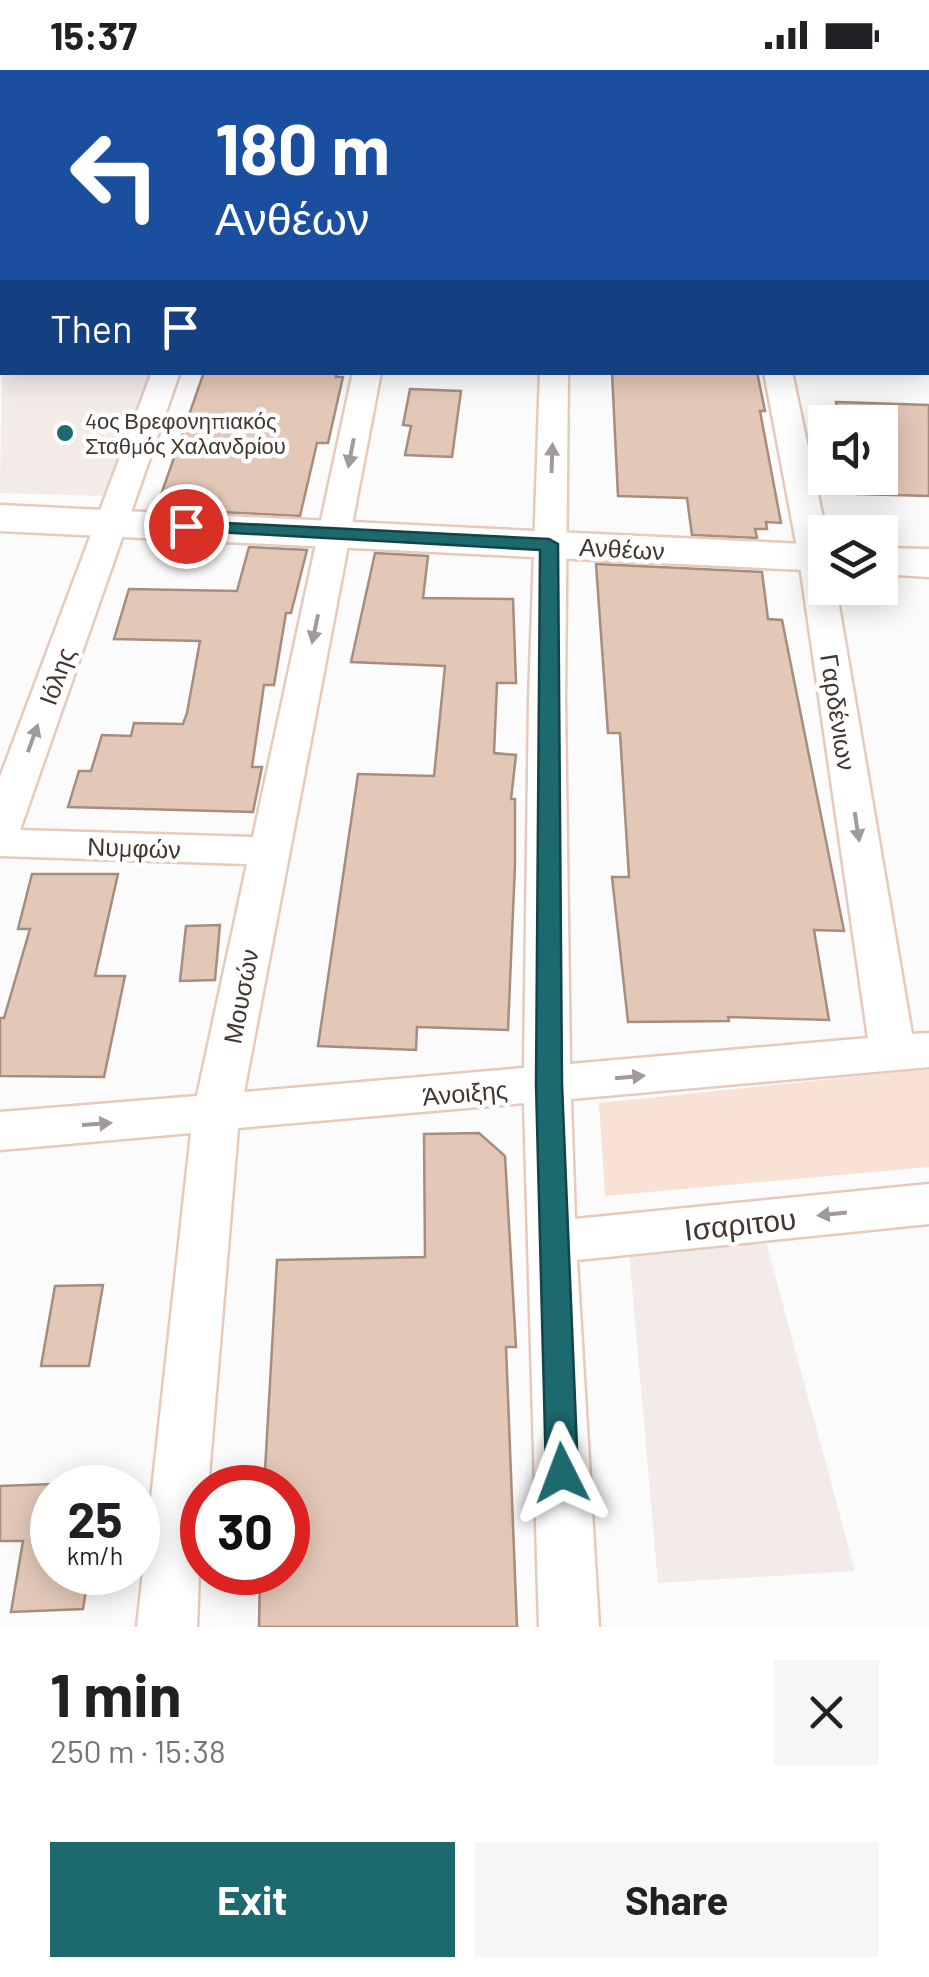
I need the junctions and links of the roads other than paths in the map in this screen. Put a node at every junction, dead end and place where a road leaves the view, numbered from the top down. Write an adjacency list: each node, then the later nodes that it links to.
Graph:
1 (165, 375): 7 (street, Ιόλης)
2 (366, 375): 8 (street, Μουσών, one-way to 8)
3 (554, 375): 9 (street, one-way to 3)
4 (779, 375): 5 (street, Γαρδένιων)
5 (810, 515)
6 (0, 518): 7 (street, Ανθέων)
7 (112, 523): 8 (street, Ανθέων); 14 (street, Ιόλης, one-way to 7)
8 (335, 534): 9 (street, Ανθέων); 16 (street, Μουσών, one-way to 16)
9 (549, 544): 10 (street, Ανθέων); 18 (street)
10 (808, 557)
11 (898, 562): 12 (street)
12 (929, 563)
13 (829, 605): 17 (street, Γαρδένιων, one-way to 17)
14 (0, 830)
15 (0, 843): 16 (street, Νυμφών)
16 (269, 851): 19 (street, Μουσών)
17 (911, 1051): 18 (street, Άνοιξης, one-way to 17)
18 (549, 1084): 19 (street, Άνοιξης); 22 (street)
19 (216, 1115): 20 (street, Άνοιξης, one-way to 19); 23 (street, Μουσών)
20 (0, 1132)
21 (929, 1204): 22 (street, Ισαριτου, one-way to 22)
22 (551, 1242): 24 (street)
23 (167, 1627)
24 (569, 1627)

